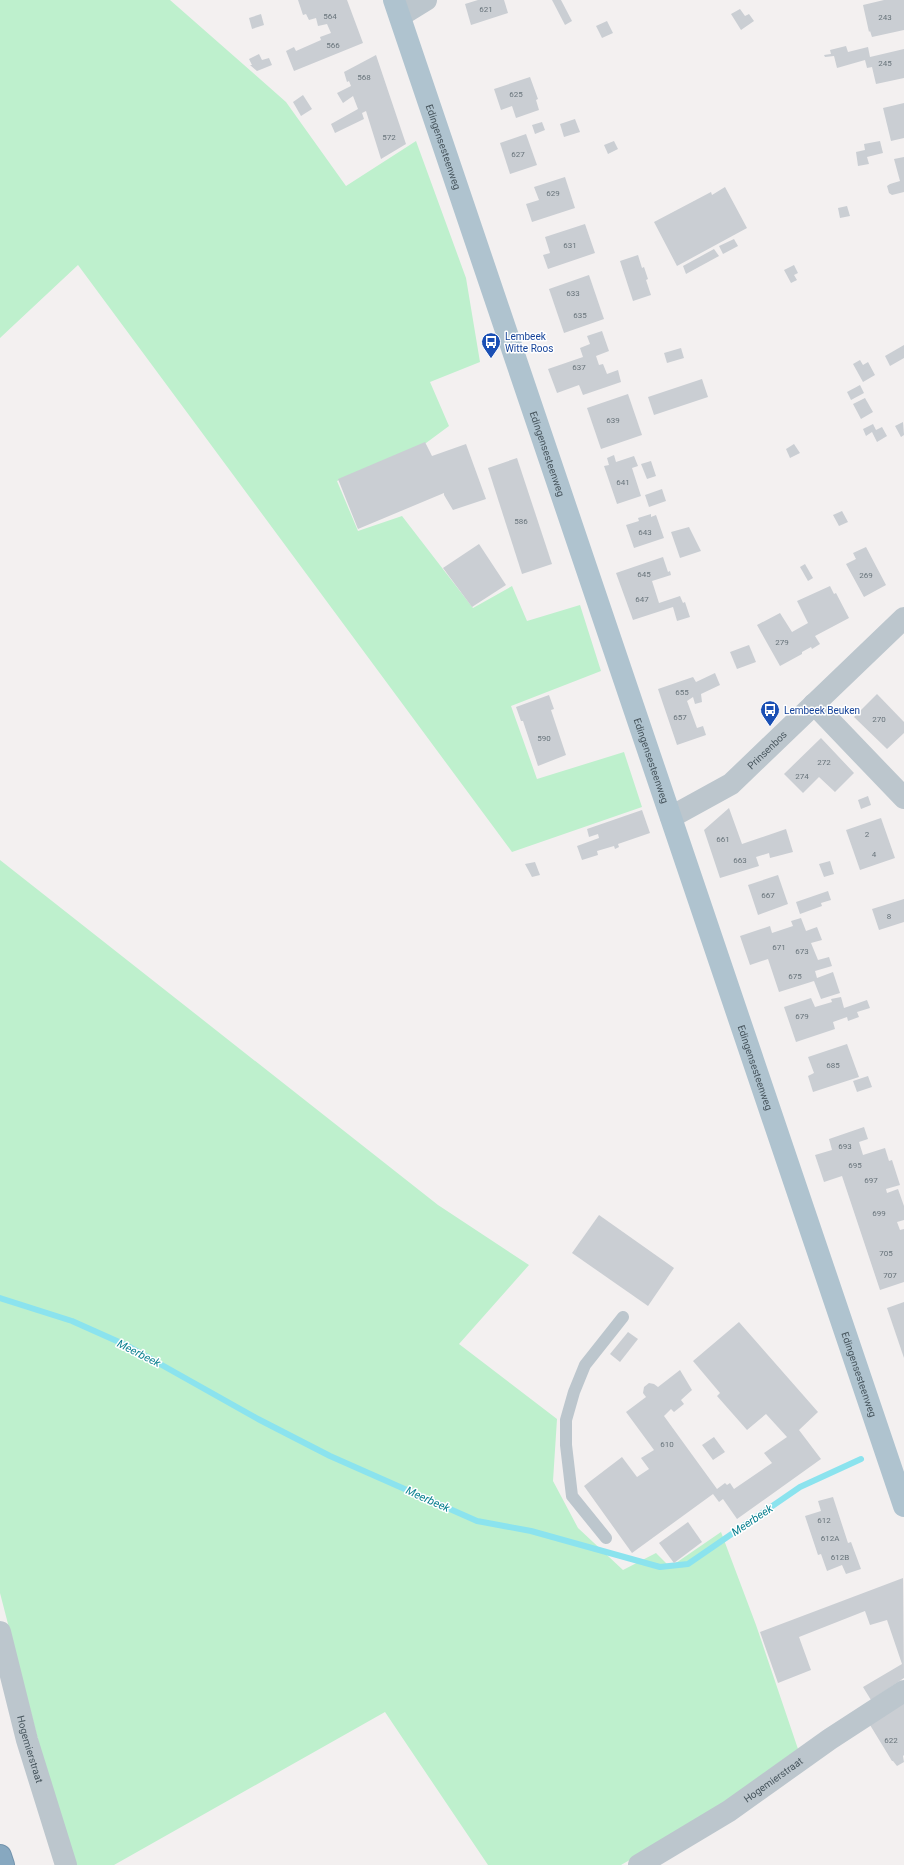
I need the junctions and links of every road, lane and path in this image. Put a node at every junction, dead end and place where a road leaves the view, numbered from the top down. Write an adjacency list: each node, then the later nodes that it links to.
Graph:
1 (426, 0): 2 (street, Edingensesteenweg)
2 (397, 8): 6 (main road, Edingensesteenweg)
3 (904, 618): 4 (street, Prinsenbos)
4 (814, 704): 5 (street); 6 (street, Prinsenbos)
5 (904, 798)
6 (671, 817): 8 (main road, Edingensesteenweg)
7 (623, 1317): 9 (lane)
8 (904, 1506)
9 (606, 1538)
10 (0, 1632): 14 (street, Hogemierstraat)
11 (904, 1691): 15 (street, Hogemierstraat)
12 (0, 1856): 13 (highway)
13 (3, 1865)
14 (66, 1865)
15 (639, 1865)

